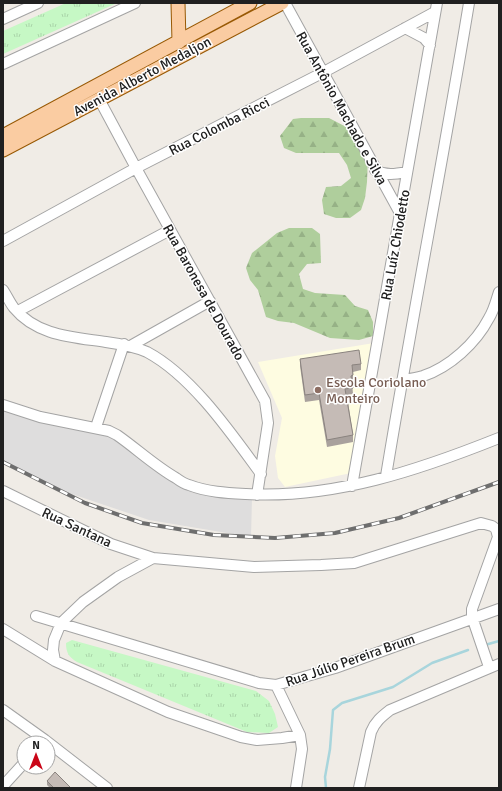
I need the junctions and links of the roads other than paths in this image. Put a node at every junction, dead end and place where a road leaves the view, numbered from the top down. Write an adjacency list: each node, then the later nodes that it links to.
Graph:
1 (38, 3): 8 (street)
2 (135, 3): 12 (street)
3 (178, 3): 10 (main road)
4 (250, 3): 10 (main road, Avenida Alberto Medaljon)
5 (283, 3): 13 (street, Rua Antônio Machado e Silva); 14 (main road, Avenida Alberto Medaljon)
6 (469, 3): 28 (street)
7 (436, 7): 9 (street, Rua Colomba Ricci); 11 (street, Rua Luíz Chiodetto)
8 (3, 19)
9 (405, 28): 11 (street); 13 (street, Rua Colomba Ricci)
10 (179, 42): 15 (main road, Avenida Alberto Medaljon)
11 (430, 45): 19 (street, Rua Luíz Chiodetto)
12 (3, 64)
13 (322, 73): 17 (street, Rua Colomba Ricci); 18 (street, Rua Antônio Machado e Silva)
14 (99, 99): 16 (main road, Avenida Alberto Medaljon); 17 (street, Rua Baronesa de Dourado)
15 (3, 136)
16 (3, 150)
17 (136, 168): 21 (street, Rua Baronesa de Dourado); 22 (street, Rua Colomba Ricci)
18 (375, 170): 19 (street); 20 (street, Rua Antônio Machado e Silva)
19 (407, 172): 20 (street, Rua Luíz Chiodetto)
20 (400, 214): 34 (street, Rua Luíz Chiodetto)
21 (170, 230): 25 (street, Rua Baronesa de Dourado); 26 (street)
22 (3, 241)
23 (3, 290): 26 (street)
24 (499, 292): 28 (street)
25 (210, 301): 27 (street); 32 (street, Rua Baronesa de Dourado)
26 (18, 311): 27 (street)
27 (128, 345): 30 (street); 32 (street)
28 (402, 380): 33 (street)
29 (3, 404): 30 (street)
30 (96, 427): 36 (street)
31 (497, 438): 33 (street)
32 (261, 474): 36 (street, Rua Baronesa de Dourado)
33 (386, 476): 34 (street)
34 (352, 486): 36 (street)
35 (3, 491): 37 (street, Rua Santana)
36 (257, 495)
37 (153, 558): 40 (street, Rua Santana); 41 (street)
38 (499, 609): 40 (street, Rua Júlio Pereira Brum)
39 (36, 616): 41 (street, Rua Júlio Pereira Brum)
40 (472, 617): 44 (street); 45 (street, Rua Júlio Pereira Brum)
41 (61, 623): 43 (street); 45 (street, Rua Júlio Pereira Brum)
42 (3, 629): 43 (street)
43 (55, 661): 48 (street)
44 (494, 666): 54 (street)
45 (276, 685): 48 (street)
46 (3, 710): 47 (street)
47 (35, 735)
48 (300, 735): 53 (street)
49 (56, 751): 52 (street)
50 (16, 772): 51 (street)
51 (3, 786)
52 (107, 788)
53 (296, 788)
54 (359, 788)

